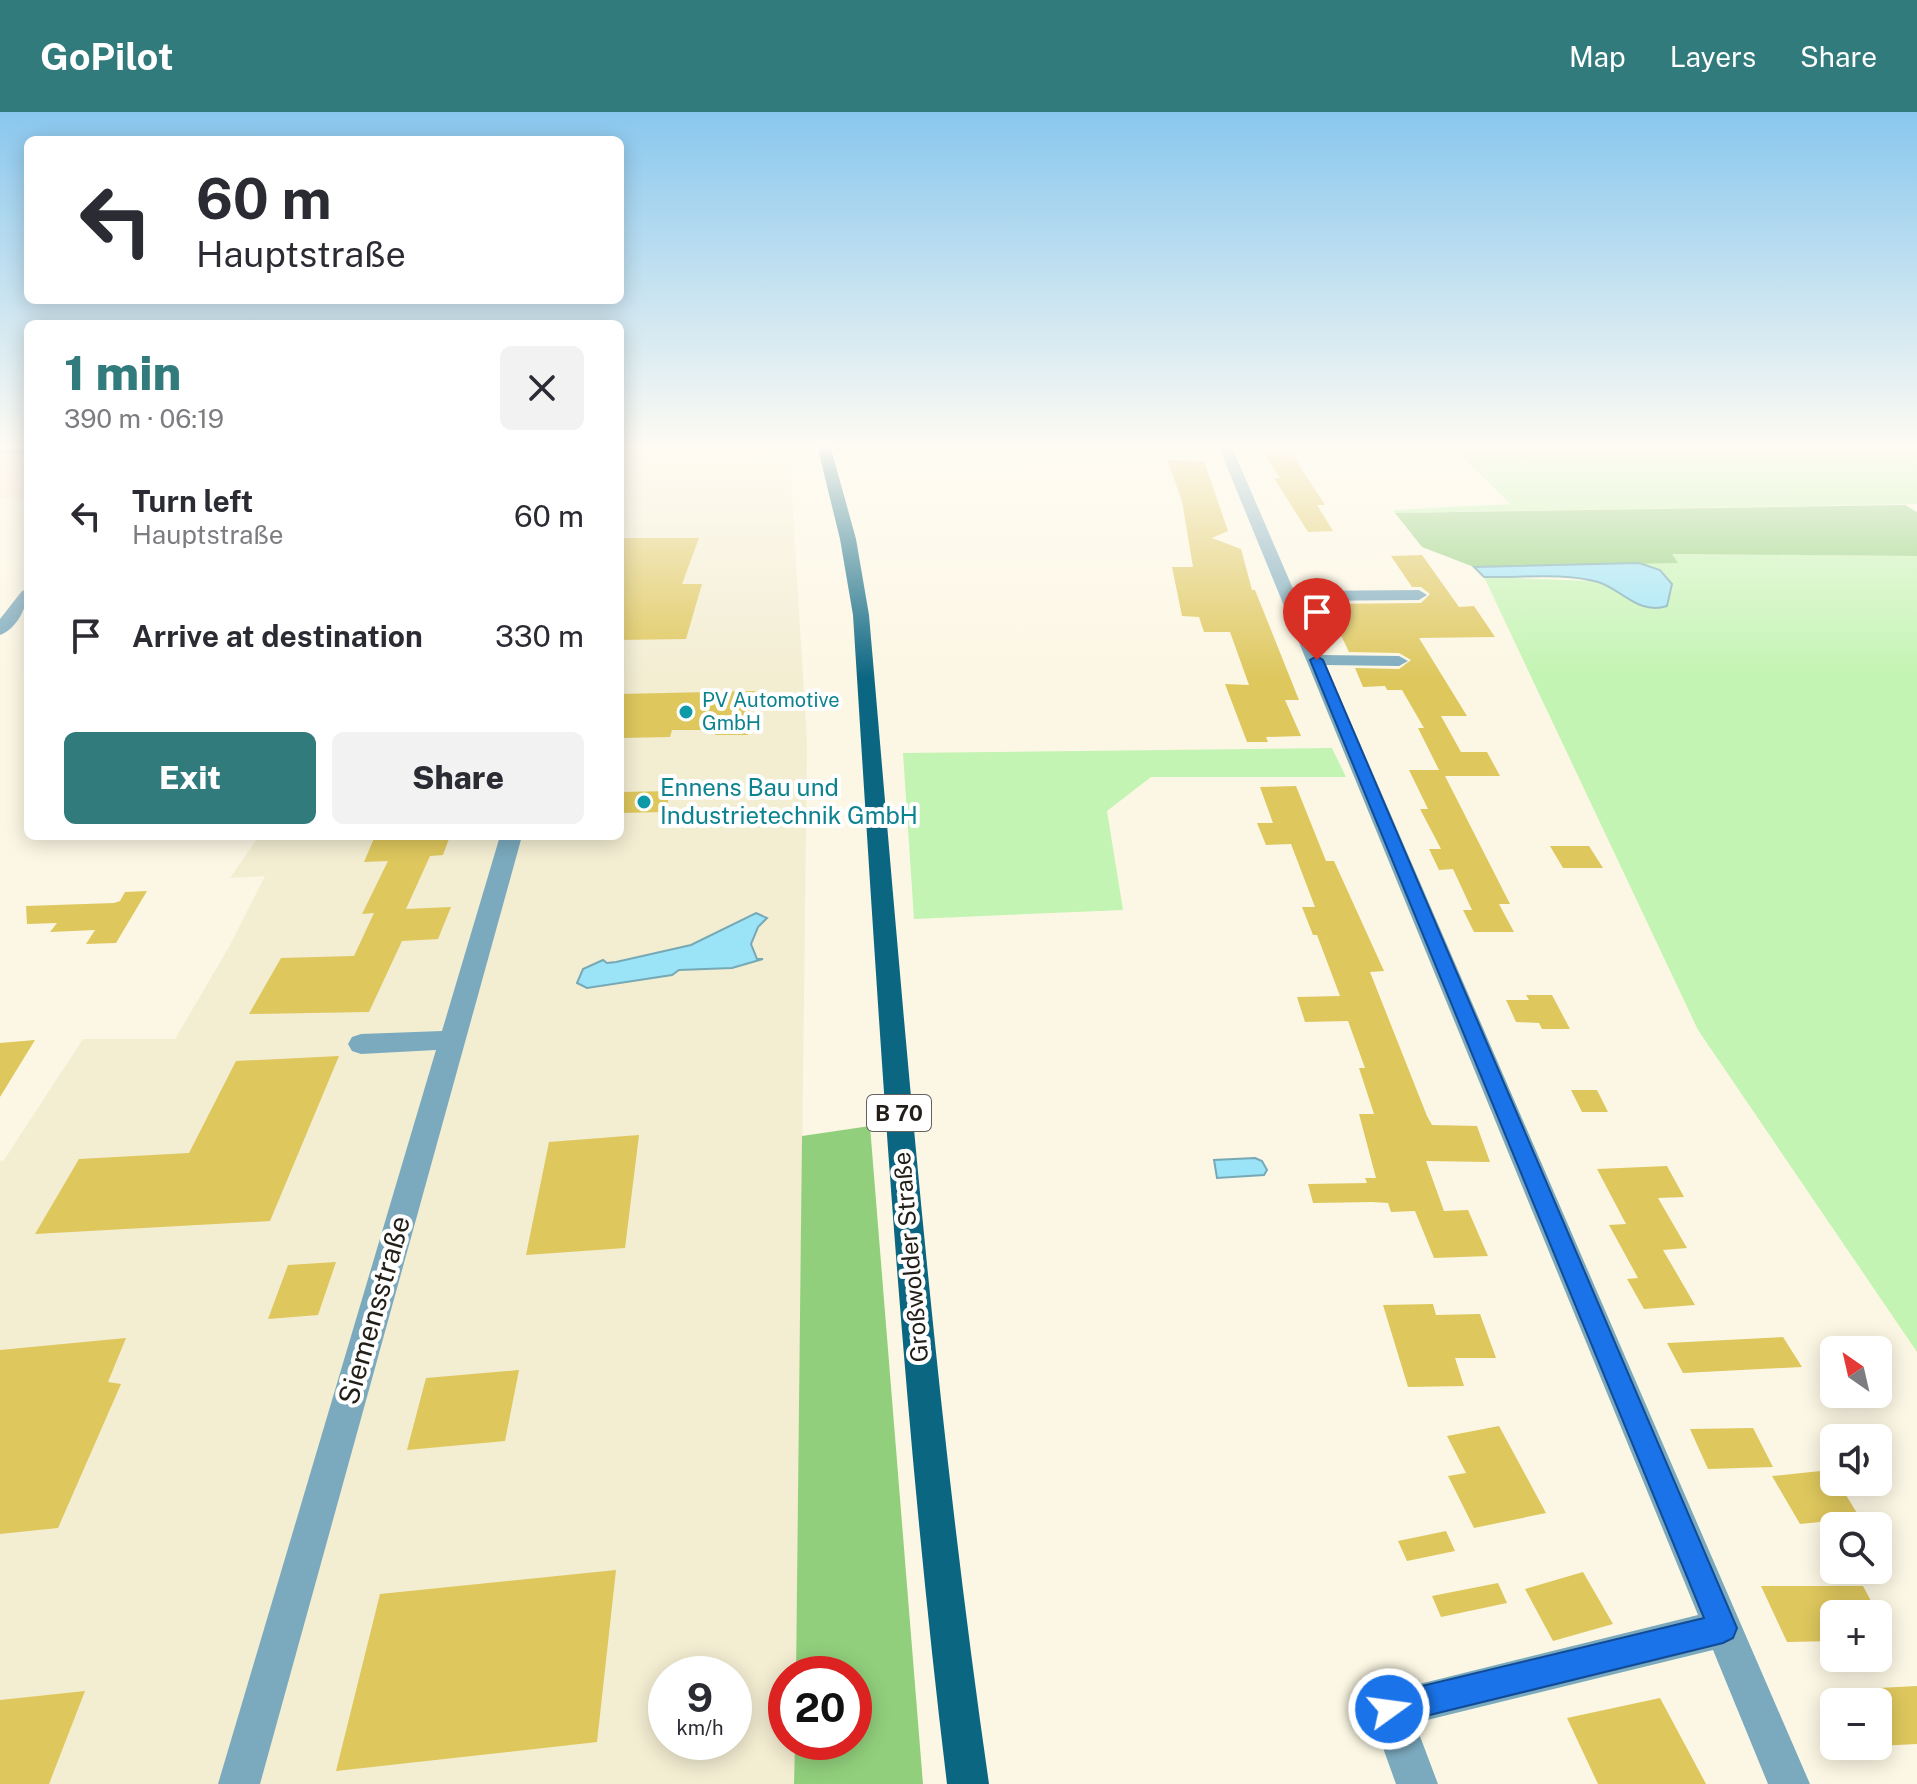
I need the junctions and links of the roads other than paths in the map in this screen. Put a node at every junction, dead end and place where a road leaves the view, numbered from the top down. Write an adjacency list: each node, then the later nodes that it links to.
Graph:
1 (844, 523): 16 (main road, Großwolder Straße / B 70)
2 (1258, 523): 4 (street)
3 (1419, 595): 4 (street)
4 (1290, 596): 9 (street)
5 (24, 597): 7 (street)
6 (24, 598): 8 (street)
7 (0, 601)
8 (0, 630)
9 (1320, 668): 10 (street); 14 (street)
10 (1396, 668)
11 (510, 840): 12 (street, Siemensstraße)
12 (451, 1040): 13 (street); 15 (street, Siemensstraße)
13 (361, 1044)
14 (1723, 1628): 17 (street); 18 (street)
15 (239, 1784)
16 (968, 1784)
17 (1417, 1784)
18 (1789, 1784)

